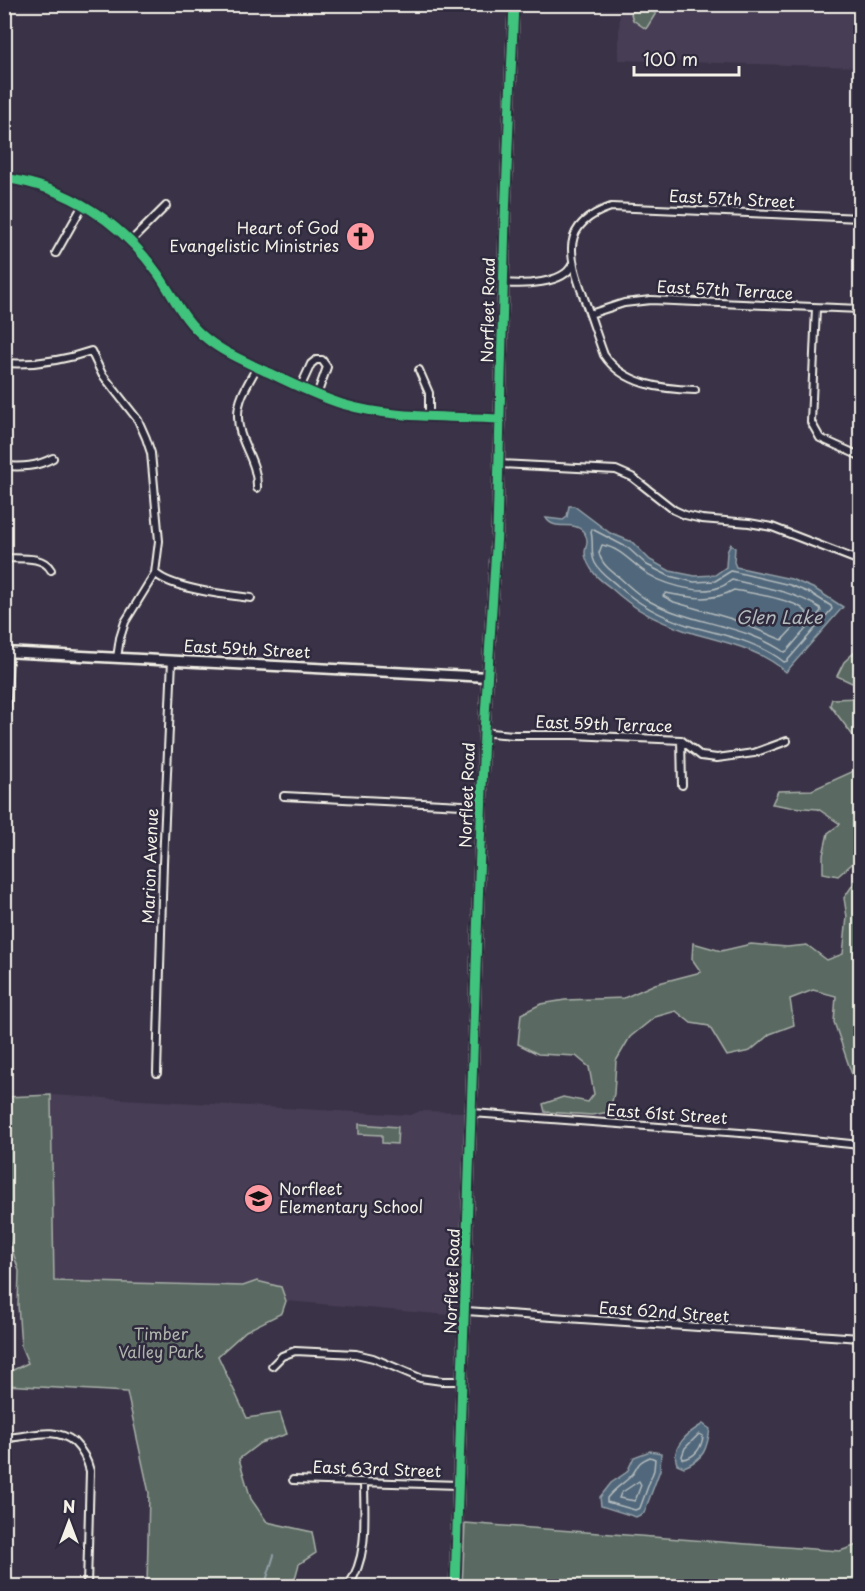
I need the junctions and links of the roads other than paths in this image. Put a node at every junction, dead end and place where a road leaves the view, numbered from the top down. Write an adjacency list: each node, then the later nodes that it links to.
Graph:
1 (514, 4): 9 (street, Norfleet Road)
2 (4, 178): 3 (street)
3 (83, 204): 6 (street); 7 (street)
4 (166, 206): 6 (street)
5 (861, 218): 8 (street, East 57th Street)
6 (131, 241): 14 (street)
7 (56, 253)
8 (572, 265): 9 (street); 12 (street)
9 (504, 284): 20 (street, Norfleet Road)
10 (816, 308): 11 (street, East 57th Terrace); 12 (street, East 57th Terrace); 21 (street)
11 (861, 309)
12 (590, 314): 17 (street)
13 (4, 363): 29 (street)
14 (257, 367): 16 (street); 25 (street)
15 (419, 370): 19 (street)
16 (300, 388): 18 (street); 18 (street)
17 (695, 390)
18 (317, 395): 19 (street)
19 (429, 415): 20 (street)
20 (500, 419): 23 (street, Norfleet Road)
21 (861, 456)
22 (53, 459): 24 (street)
23 (499, 464): 27 (street); 34 (street, Norfleet Road)
24 (4, 466)
25 (256, 488)
26 (4, 558): 28 (street)
27 (861, 561)
28 (51, 570)
29 (155, 573): 30 (street); 32 (street)
30 (250, 598)
31 (7, 652): 32 (street, East 59th Street); 38 (street)
32 (117, 658): 33 (street, East 59th Street)
33 (172, 660): 34 (street, East 59th Street); 43 (street, Marion Avenue)
34 (488, 677): 35 (street, Norfleet Road)
35 (484, 731): 36 (street, East 59th Terrace); 42 (street, Norfleet Road)
36 (681, 740): 37 (street, East 59th Terrace); 40 (street)
37 (787, 741)
38 (5, 746): 39 (street)
39 (4, 775)
40 (682, 785)
41 (284, 796): 42 (street)
42 (482, 806): 44 (street, Norfleet Road)
43 (158, 1073)
44 (472, 1113): 45 (street, East 61st Street); 46 (street, Norfleet Road)
45 (861, 1145)
46 (466, 1311): 47 (street, East 62nd Street); 49 (street, Norfleet Road)
47 (861, 1338)
48 (272, 1366): 49 (street)
49 (463, 1381): 53 (street, Norfleet Road)
50 (4, 1438): 54 (street)
51 (293, 1480): 52 (street, East 63rd Street)
52 (364, 1482): 53 (street, East 63rd Street); 55 (street)
53 (459, 1485): 56 (street, Norfleet Road)
54 (87, 1587)
55 (348, 1587)
56 (455, 1587)

